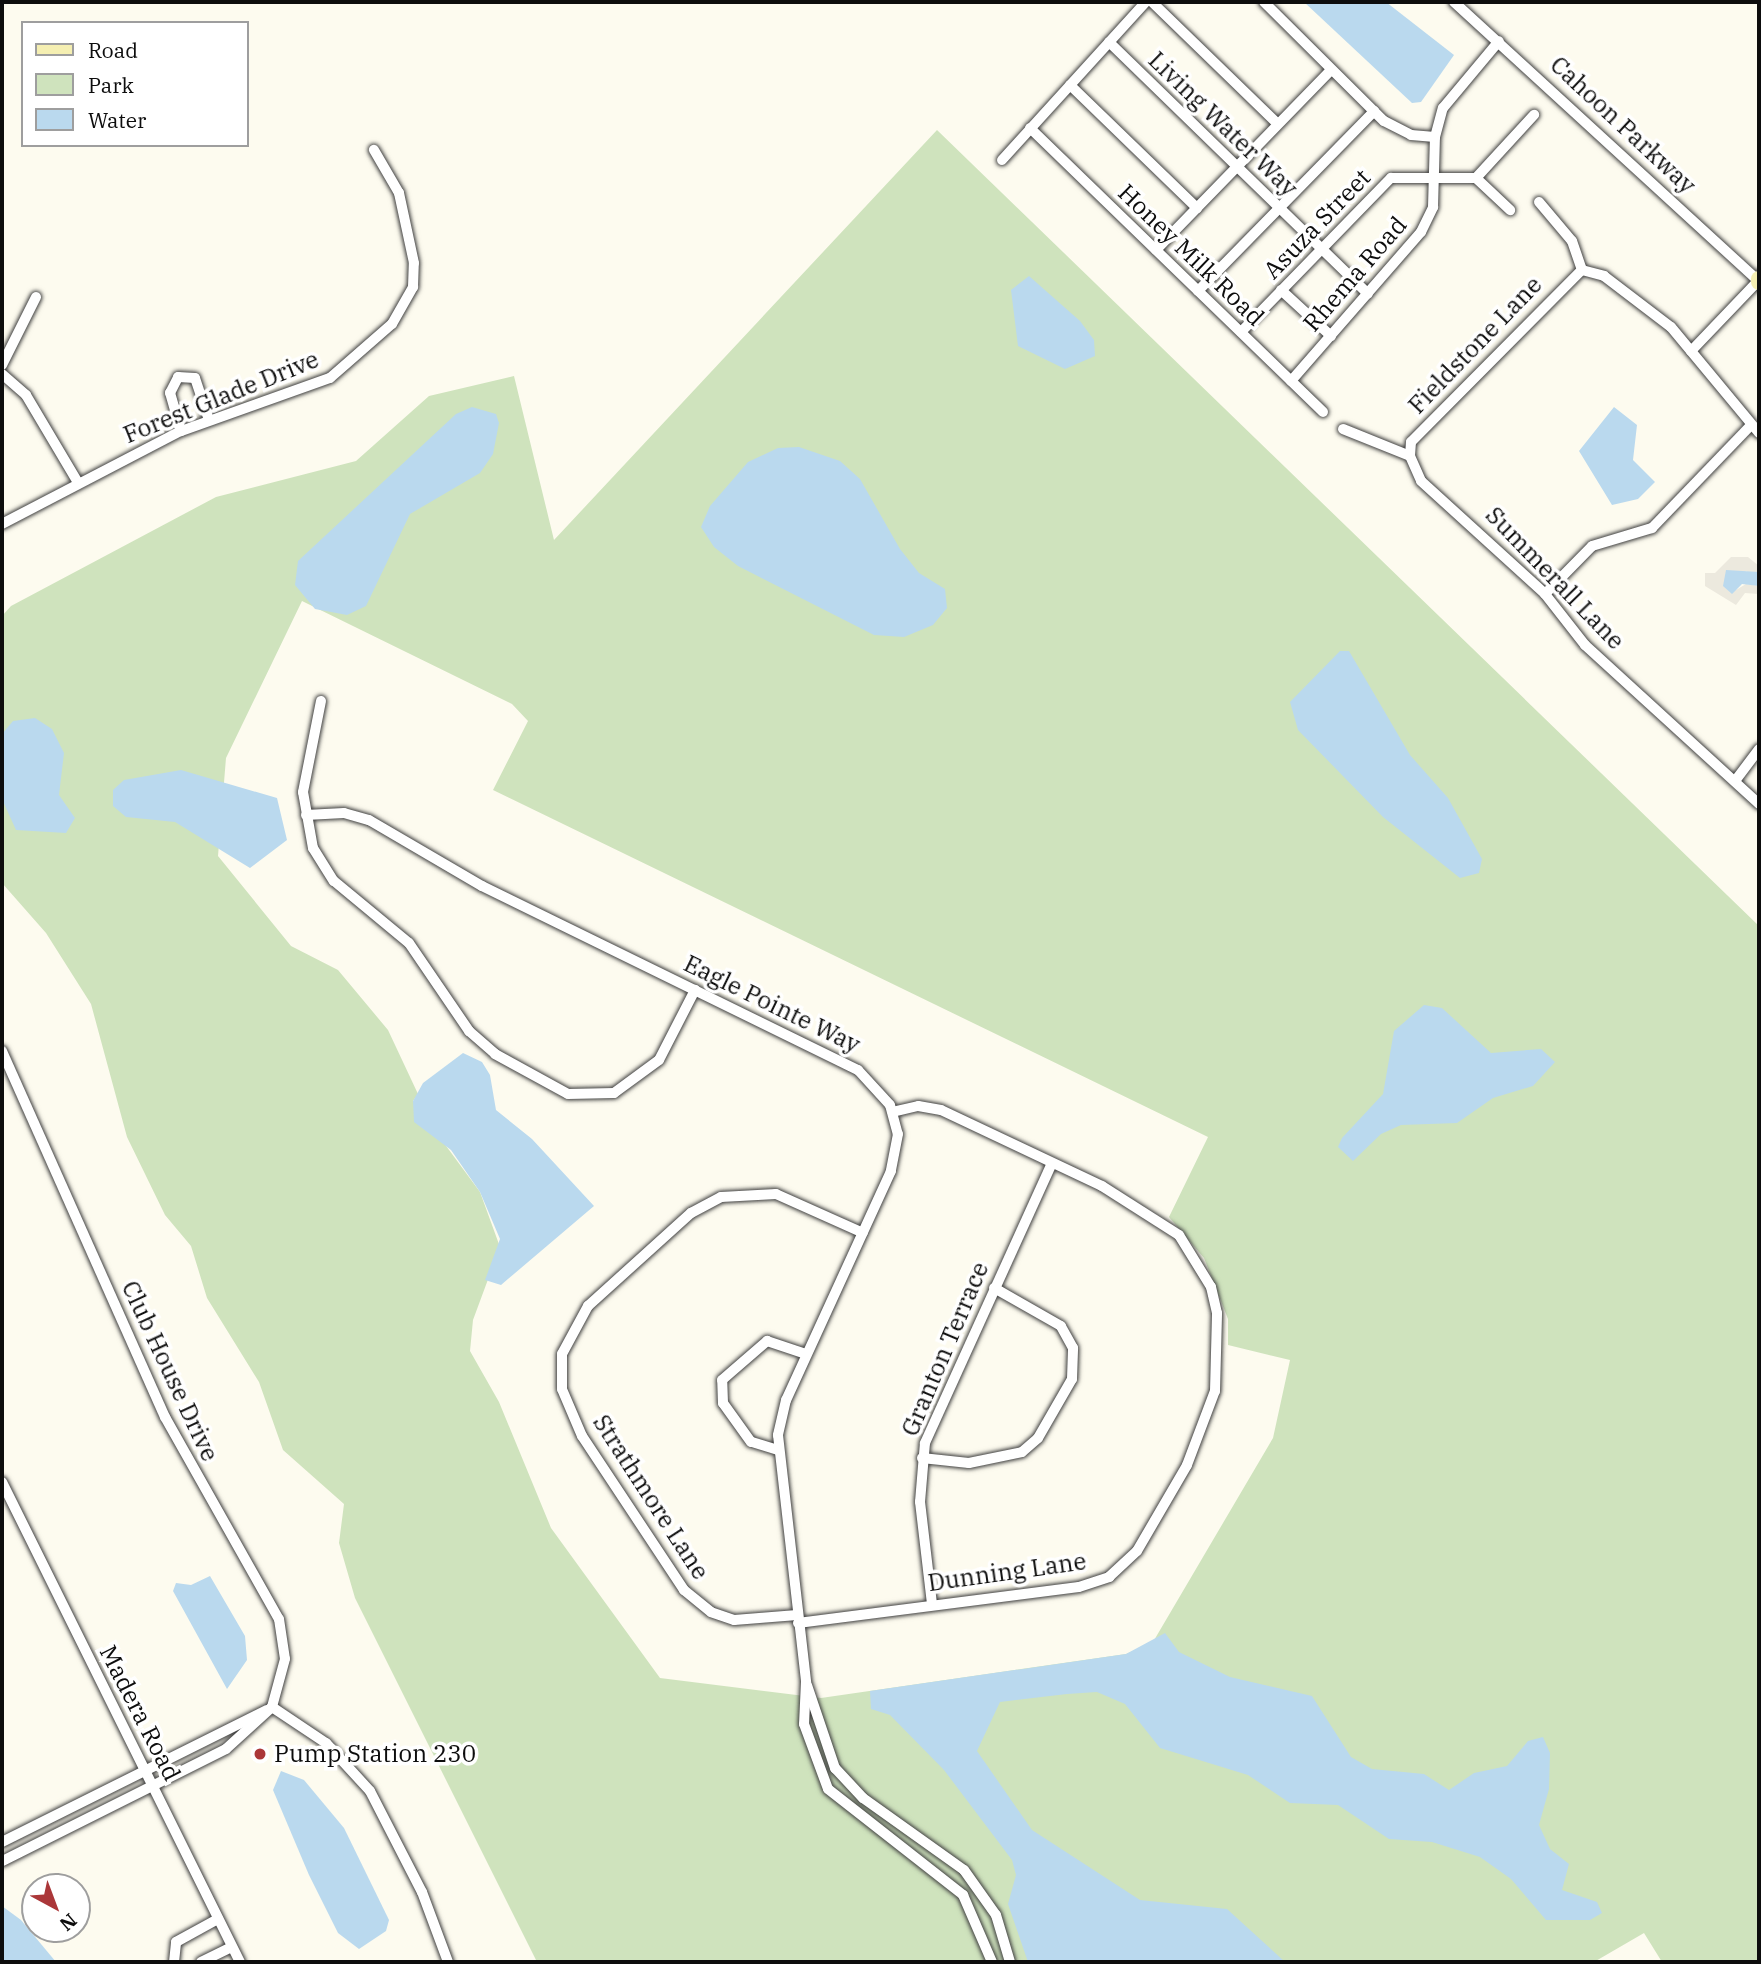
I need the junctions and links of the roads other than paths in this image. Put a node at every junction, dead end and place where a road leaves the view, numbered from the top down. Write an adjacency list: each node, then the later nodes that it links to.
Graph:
1 (1149, 2): 5 (street); 10 (street)
2 (1264, 2): 6 (street)
3 (1454, 2): 4 (street, Cahoon Parkway)
4 (1499, 41): 12 (street, Rhema Road); 25 (street, Cahoon Parkway)
5 (1110, 42): 7 (street); 15 (street, Living Water Way)
6 (1331, 70): 8 (street); 10 (street)
7 (1070, 85): 11 (street); 19 (street)
8 (1374, 111): 12 (street); 20 (street)
9 (1534, 115): 17 (street)
10 (1278, 124): 15 (street)
11 (1030, 128): 14 (street); 23 (street, Honey Milk Road)
12 (1435, 137): 16 (street, Rhema Road)
13 (374, 150): 37 (street, Forest Glade Drive)
14 (1002, 160)
15 (1237, 166): 19 (street); 20 (street, Living Water Way)
16 (1435, 178): 17 (street, Asuza Street); 22 (street, Asuza Street); 28 (street, Rhema Road)
17 (1476, 178): 21 (street)
18 (1539, 202): 24 (street)
19 (1197, 208): 23 (street)
20 (1280, 208): 22 (street, Living Water Way); 27 (street)
21 (1510, 210)
22 (1321, 248): 26 (street, Asuza Street); 28 (street, Living Water Way)
23 (1156, 250): 27 (street, Honey Milk Road)
24 (1582, 270): 32 (street); 41 (street, Fieldstone Lane)
25 (1759, 281): 32 (street)
26 (1281, 290): 30 (street, Asuza Street); 31 (street)
27 (1198, 291): 30 (street, Honey Milk Road)
28 (1368, 294): 31 (street, Rhema Road)
29 (36, 297): 33 (street)
30 (1241, 332): 35 (street, Honey Milk Road)
31 (1331, 336): 35 (street, Rhema Road)
32 (1691, 351): 39 (street)
33 (2, 365)
34 (2, 374): 42 (street)
35 (1291, 381): 36 (street, Honey Milk Road)
36 (1323, 412)
37 (209, 420): 40 (street, Forest Glade Drive); 40 (street)
38 (1343, 429): 41 (street)
39 (1755, 429): 44 (street)
40 (181, 431): 42 (street, Forest Glade Drive)
41 (1410, 456): 44 (street, Summerall Lane)
42 (77, 481): 43 (street, Forest Glade Drive)
43 (2, 524)
44 (1545, 594): 47 (street, Summerall Lane)
45 (321, 701): 49 (street)
46 (1759, 749): 47 (street)
47 (1735, 781): 48 (street, Summerall Lane)
48 (1759, 804)
49 (306, 815): 50 (street, Eagle Pointe Way); 50 (street)
50 (695, 990): 52 (street, Eagle Pointe Way)
51 (2, 1051): 63 (street, Club House Drive)
52 (893, 1112): 53 (street, Dunning Lane); 54 (street)
53 (1052, 1163): 55 (street, Granton Terrace); 60 (street, Dunning Lane)
54 (863, 1233): 56 (street); 61 (street, Strathmore Lane)
55 (994, 1287): 58 (street, Granton Terrace); 58 (street)
56 (806, 1354): 57 (street); 57 (street)
57 (778, 1450): 61 (street)
58 (922, 1458): 60 (street, Granton Terrace)
59 (2, 1485): 64 (street, Madera Road)
60 (932, 1604): 61 (street, Dunning Lane)
61 (797, 1619): 62 (street)
62 (806, 1682): 74 (street); 75 (street)
63 (272, 1707): 64 (street); 65 (street); 73 (street)
64 (145, 1769): 65 (street, Madera Road); 66 (street)
65 (153, 1784): 67 (street); 68 (street, Madera Road)
66 (2, 1842)
67 (2, 1861)
68 (218, 1919): 69 (street, Madera Road); 70 (street)
69 (232, 1947): 71 (street); 72 (street, Madera Road)
70 (174, 1962)
71 (201, 1962)
72 (240, 1962)
73 (448, 1962)
74 (992, 1962)
75 (1010, 1962)

